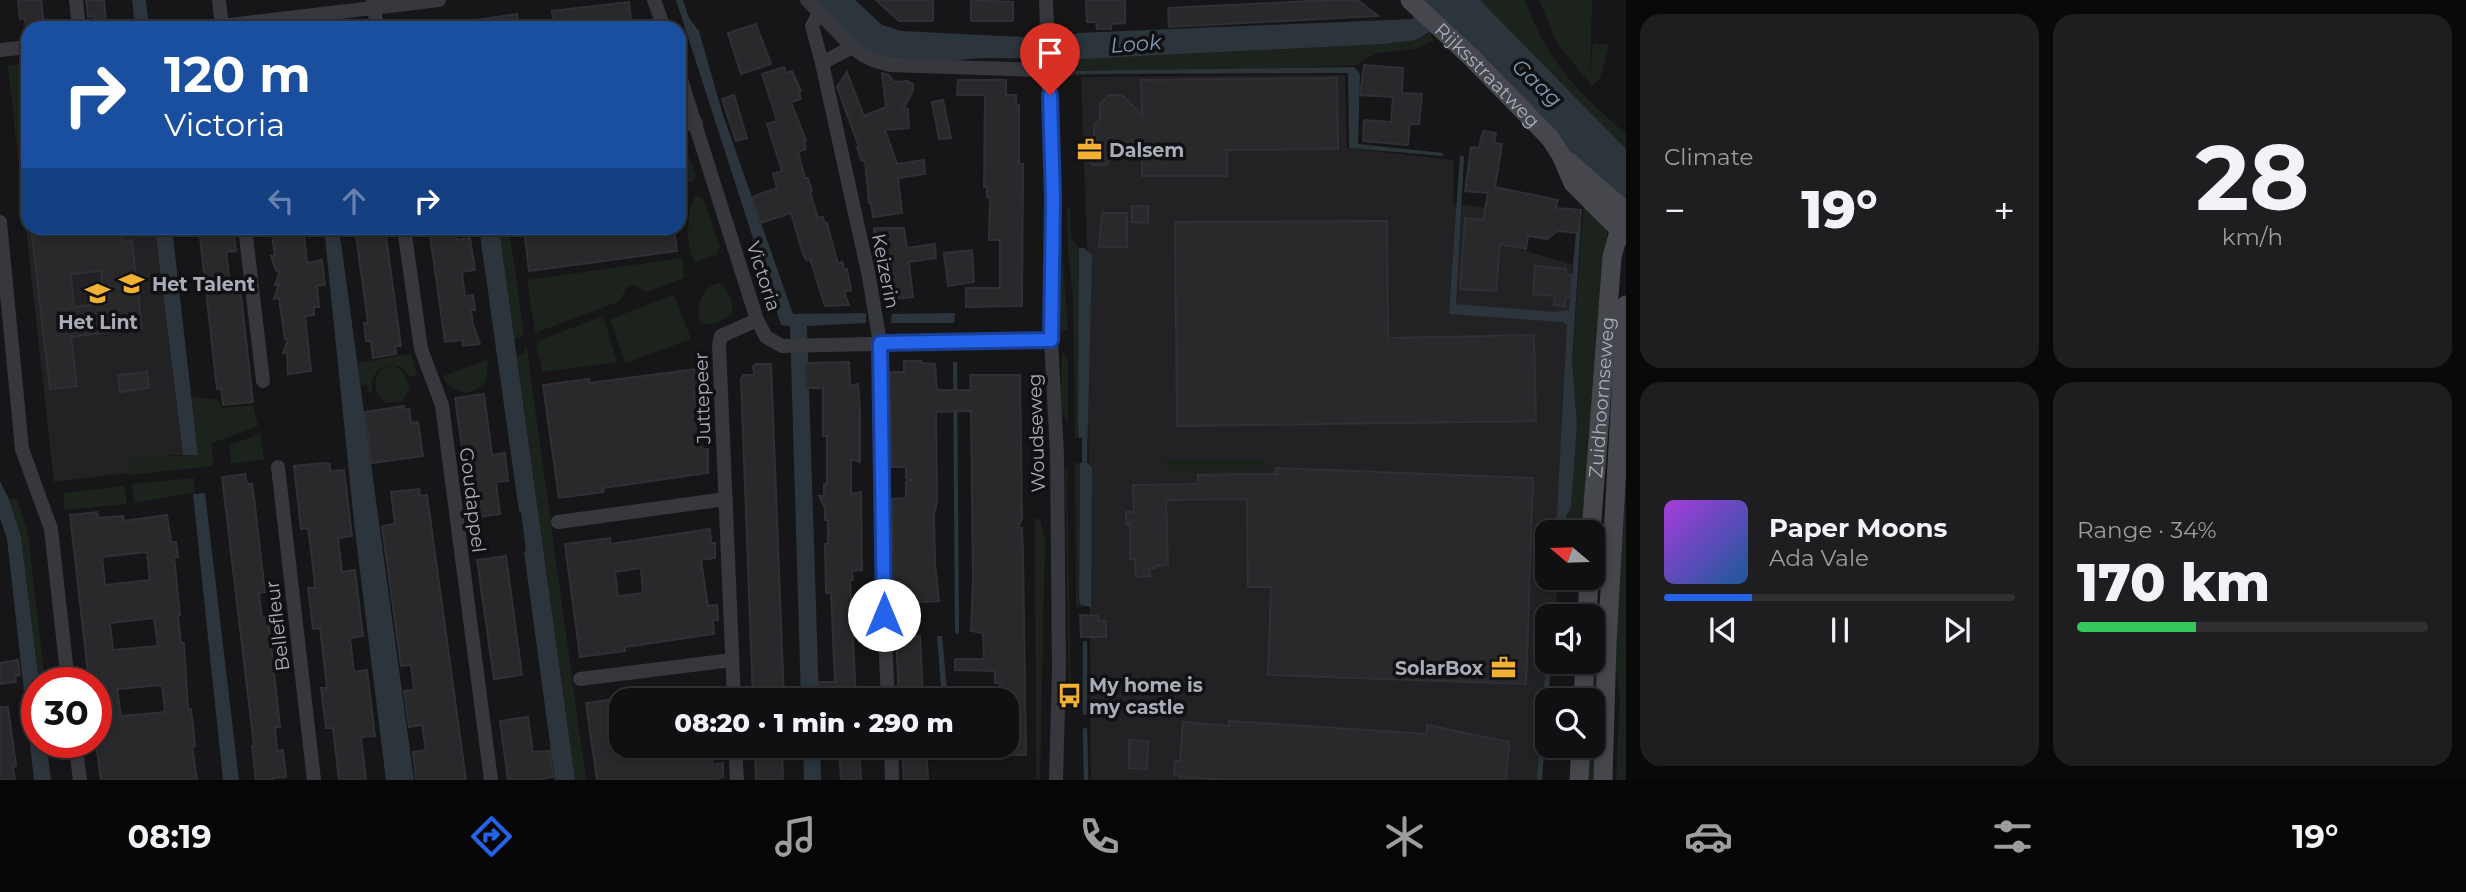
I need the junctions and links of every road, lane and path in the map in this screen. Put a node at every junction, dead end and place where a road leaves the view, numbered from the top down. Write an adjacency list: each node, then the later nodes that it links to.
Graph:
1 (76, 0): 10 (street)
2 (219, 0): 11 (street)
3 (439, 0): 7 (street)
4 (654, 0): 13 (street)
5 (807, 0): 9 (street)
6 (1046, 0): 18 (street, Woudseweg)
7 (373, 4): 12 (street)
8 (1416, 4): 22 (main road, Rijksstraatweg)
9 (819, 13): 14 (street); 17 (street, Keizerin)
10 (78, 21)
11 (221, 21)
12 (268, 21)
13 (662, 21)
14 (852, 47): 17 (street); 18 (street)
15 (21, 48): 16 (street)
16 (0, 50)
17 (822, 63): 31 (street, Keizerin)
18 (1049, 63): 30 (street, Woudseweg)
19 (686, 94): 20 (street, Victoria)
20 (696, 123): 21 (street); 29 (street, Victoria)
21 (686, 124)
22 (1561, 155): 23 (main road, Rijksstraatweg); 25 (main road, Rijksstraatweg)
23 (1626, 212)
24 (0, 222): 38 (street)
25 (1624, 230): 35 (main road, Zuidhoornseweg)
26 (246, 235): 32 (street)
27 (405, 235): 48 (street, Goudappel)
28 (1626, 305): 53 (main road, Zuidhoornseweg)
29 (757, 320): 31 (street, Victoria); 34 (street, Juttepeer)
30 (1051, 340): 31 (street, Victoria); 51 (street, Woudseweg)
31 (880, 343): 41 (street, Keizerin)
32 (263, 381)
33 (278, 467): 47 (street, Bellefleur)
34 (726, 499): 36 (street); 37 (street, Juttepeer)
35 (1592, 520)
36 (558, 522)
37 (732, 660): 39 (street); 40 (street, Juttepeer)
38 (66, 667)
39 (580, 679)
40 (733, 688)
41 (887, 688)
42 (77, 758): 46 (street)
43 (736, 758): 49 (street)
44 (891, 758): 50 (street)
45 (1580, 758): 52 (main road)
46 (80, 780)
47 (314, 780)
48 (491, 780)
49 (737, 780)
50 (892, 780)
51 (1056, 780)
52 (1579, 780)
53 (1603, 780)

